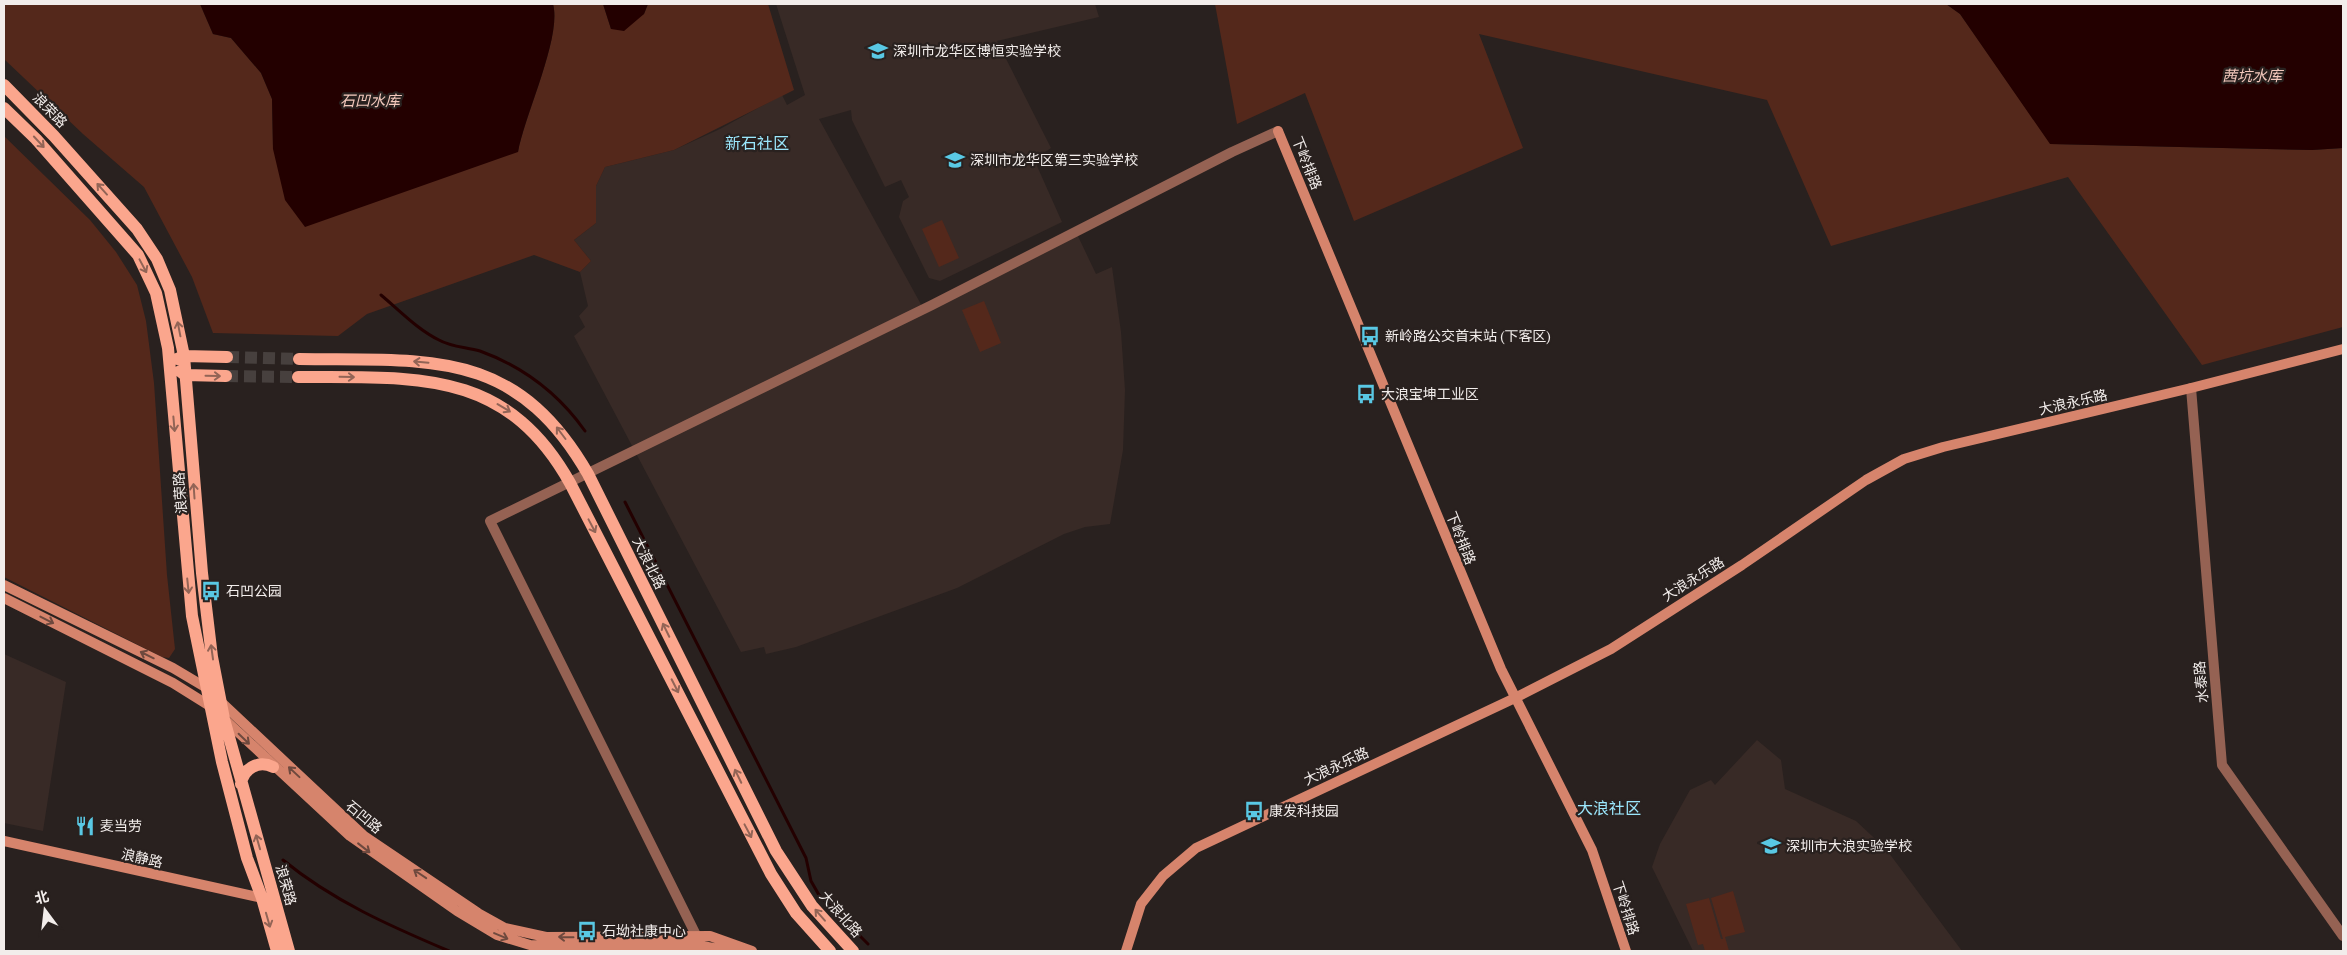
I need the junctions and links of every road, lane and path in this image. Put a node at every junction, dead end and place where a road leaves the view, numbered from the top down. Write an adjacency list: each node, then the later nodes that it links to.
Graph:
1 (4, 86): 4 (main road, 浪荣路, one-way to 1)
2 (4, 108): 7 (main road, 浪荣路, one-way to 7)
3 (2343, 349): 11 (street, 大浪永乐路)
4 (184, 356): 5 (main road); 7 (main road); 8 (main road, 浪荣路)
5 (227, 357)
6 (299, 359): 12 (main road, 大浪北路, one-way to 6)
7 (169, 363): 8 (main road); 16 (main road, 浪荣路, one-way to 16)
8 (185, 375): 9 (main road, one-way to 9); 18 (main road, 浪荣路, one-way to 8)
9 (226, 376)
10 (298, 377): 13 (main road, one-way to 13)
11 (2191, 388): 17 (street, 大浪永乐路); 26 (street, 水泰路)
12 (588, 474): 13 (street); 17 (street, 下岭排路); 33 (main road, 大浪北路, one-way to 12)
13 (570, 483): 25 (street); 32 (main road, one-way to 32)
14 (4, 585): 16 (street, one-way to 14)
15 (4, 598): 18 (street, 石凹路, one-way to 18)
16 (205, 687): 18 (main road, 浪荣路)
17 (1515, 698): 34 (street, 大浪永乐路); 35 (street, 下岭排路)
18 (215, 702): 19 (main road, 浪荣路); 23 (main road, 浪荣路); 25 (street, 石凹路, one-way to 18)
19 (224, 719): 20 (street, 石凹路, one-way to 20); 21 (main road, 浪荣路)
20 (273, 767): 21 (main road); 27 (street, 石凹路, one-way to 27)
21 (241, 784): 24 (main road, 浪荣路, one-way to 21)
22 (4, 841): 23 (street, 浪静路)
23 (262, 898): 24 (street, 浪静路); 28 (main road, 浪荣路, one-way to 28)
24 (275, 901): 29 (main road, 浪荣路)
25 (696, 936): 27 (street); 31 (street, 石凹路)
26 (2343, 936)
27 (702, 946): 30 (street, 石凹路)
28 (277, 951)
29 (289, 951)
30 (730, 951)
31 (752, 951)
32 (830, 951)
33 (853, 951)
34 (1126, 951)
35 (1626, 951)

